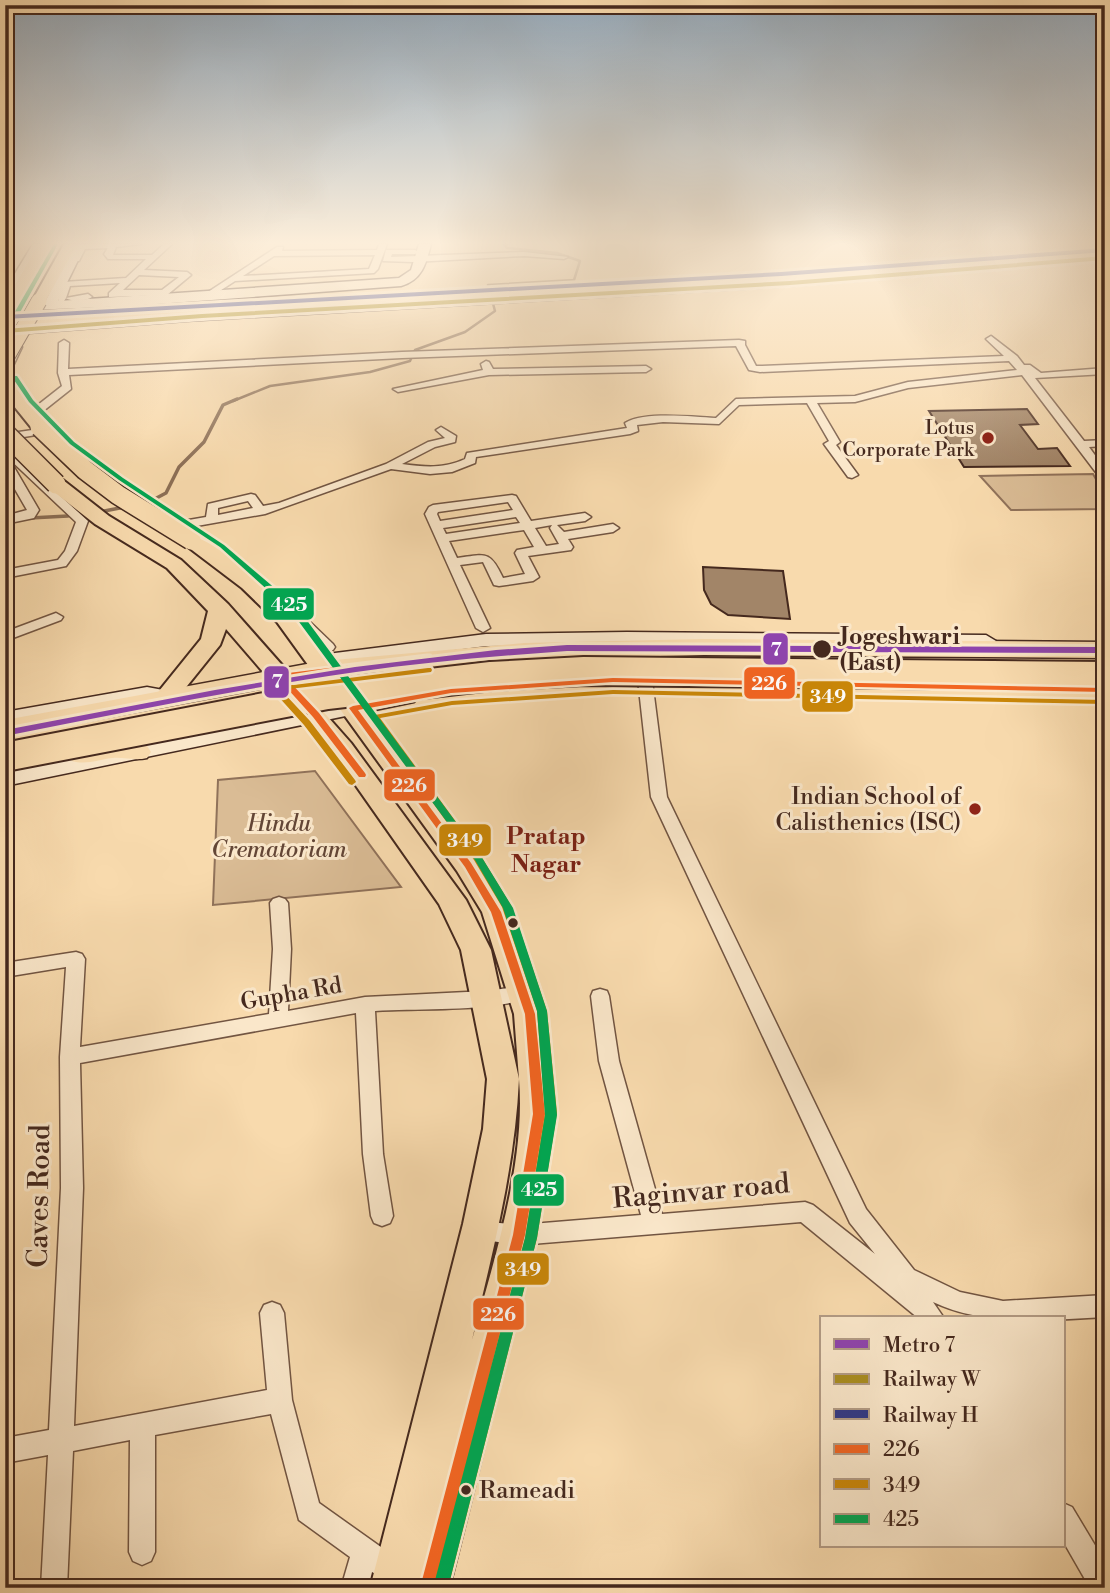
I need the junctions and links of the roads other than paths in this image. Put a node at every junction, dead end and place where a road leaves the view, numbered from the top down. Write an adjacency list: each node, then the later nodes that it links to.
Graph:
1 (49, 318): 6 (main road, bridge)
2 (991, 339): 10 (street)
3 (64, 342): 13 (street)
4 (18, 345): 19 (street)
5 (482, 352): 10 (street); 12 (street); 13 (street)
6 (5, 360)
7 (646, 369): 9 (street)
8 (544, 370): 9 (street); 12 (street); 15 (street)
9 (580, 370): 14 (street)
10 (1025, 370): 11 (street); 18 (street); 24 (street)
11 (1105, 371)
12 (489, 372): 17 (street)
13 (62, 373): 19 (street)
14 (581, 381)
15 (545, 382)
16 (5, 384): 37 (main road, bridge)
17 (398, 388)
18 (811, 401): 27 (street); 29 (street)
19 (38, 410): 20 (street)
20 (54, 429): 22 (street); 37 (street)
21 (441, 430): 27 (street)
22 (5, 435): 41 (main road, bridge)
23 (1105, 443): 24 (street)
24 (1082, 444): 28 (street)
25 (5, 449): 40 (street)
26 (5, 462): 31 (street)
27 (390, 466): 37 (street)
28 (1103, 471)
29 (852, 475)
30 (585, 517): 32 (street)
31 (5, 520)
32 (553, 522): 33 (street); 35 (street)
33 (528, 526): 36 (street); 36 (street); 38 (street)
34 (613, 528): 35 (street)
35 (561, 536): 38 (street)
36 (443, 538): 39 (street)
37 (196, 539): 49 (main road)
38 (542, 550): 39 (street)
39 (455, 562): 43 (street)
40 (5, 574)
41 (220, 609): 51 (main road); 55 (main road)
42 (56, 617): 44 (street)
43 (483, 628): 46 (street); 49 (street)
44 (5, 637)
45 (1105, 643): 46 (main road)
46 (908, 644): 47 (highway); 48 (highway)
47 (634, 645): 49 (highway); 53 (street)
48 (1105, 650)
49 (332, 660): 51 (highway); 57 (main road)
50 (1105, 664): 61 (highway)
51 (280, 676): 55 (highway); 58 (main road)
52 (1105, 676): 63 (highway, bridge)
53 (645, 680): 54 (street); 57 (street); 78 (street)
54 (1105, 690)
55 (167, 696): 56 (highway)
56 (89, 708): 59 (street); 60 (highway)
57 (353, 708): 58 (street); 68 (main road)
58 (316, 715): 62 (street); 70 (main road)
59 (5, 718)
60 (5, 728)
61 (5, 743)
62 (137, 752): 64 (highway); 65 (street)
63 (5, 757)
64 (5, 769)
65 (5, 779)
66 (279, 904): 72 (street)
67 (5, 970): 73 (street, Caves Road)
68 (523, 993): 70 (street, Gupha Rd); 77 (main road)
69 (600, 996): 75 (street)
70 (487, 998): 71 (street, Gupha Rd); 76 (main road)
71 (365, 1004): 72 (street, Gupha Rd); 74 (street)
72 (278, 1021): 73 (street, Gupha Rd)
73 (70, 1057): 83 (street, Caves Road)
74 (382, 1216)
75 (655, 1226): 77 (street, Raginvar road); 80 (street, Raginvar road)
76 (479, 1231): 77 (street, Raginvar road); 88 (main road)
77 (519, 1235): 91 (main road)
78 (1105, 1306)
79 (272, 1313): 81 (street)
80 (931, 1316)
81 (280, 1400): 82 (street); 86 (street)
82 (143, 1426): 83 (street); 87 (street)
83 (62, 1441): 84 (street); 89 (street, Caves Road)
84 (5, 1451)
85 (1064, 1518): 92 (street)
86 (365, 1551): 88 (street); 90 (street)
87 (142, 1552)
88 (394, 1580)
89 (54, 1588)
90 (354, 1588)
91 (427, 1588)
92 (1105, 1588)

